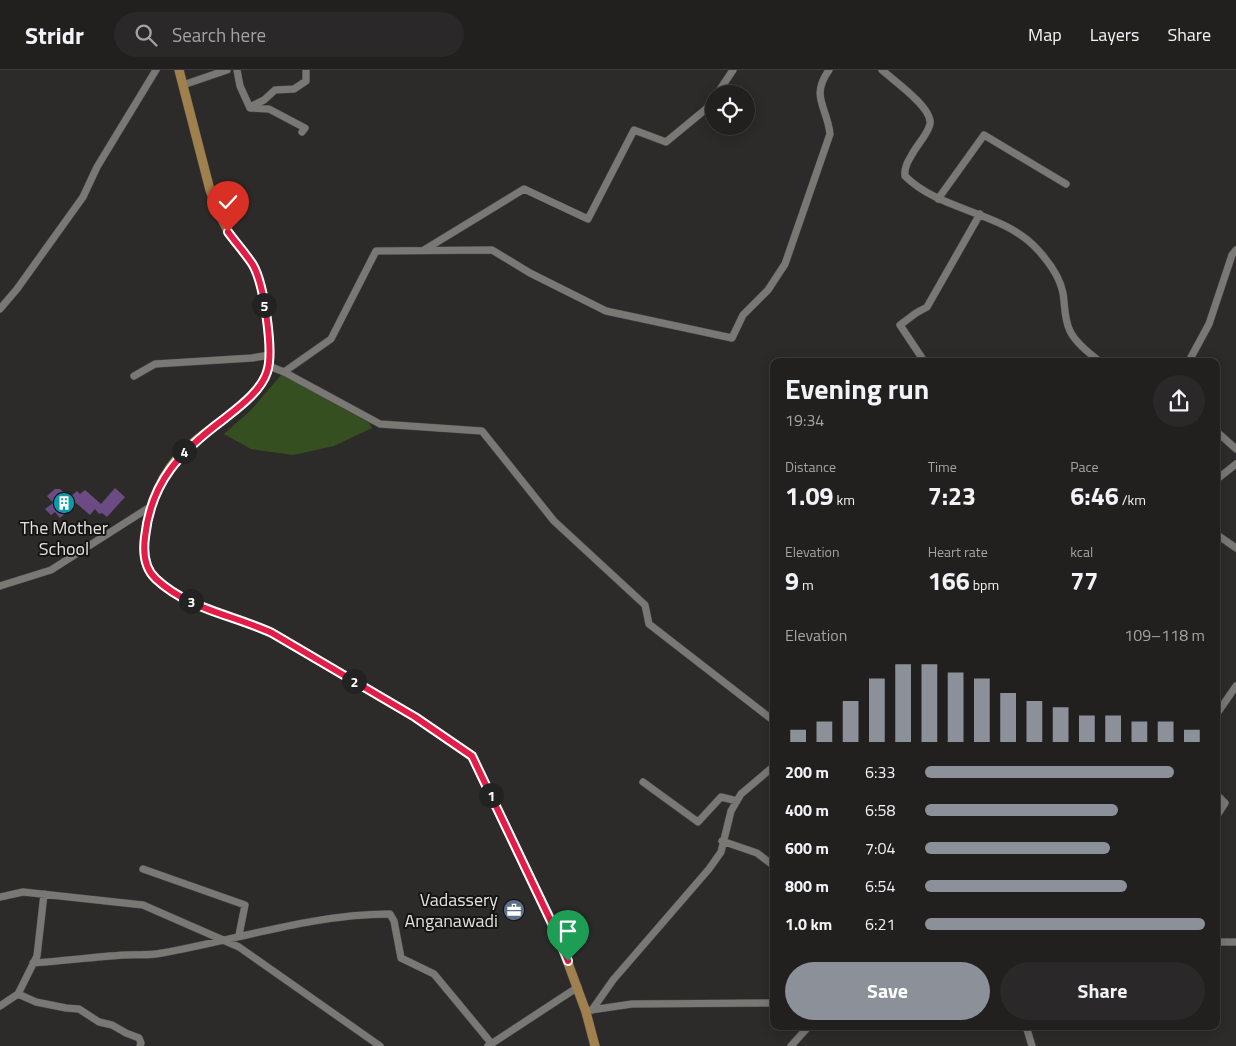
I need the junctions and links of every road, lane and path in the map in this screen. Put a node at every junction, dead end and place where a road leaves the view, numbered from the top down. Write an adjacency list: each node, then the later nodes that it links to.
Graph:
1 (156, 70): 19 (street)
2 (179, 70): 9 (main road)
3 (227, 70): 9 (street)
4 (237, 70): 11 (street)
5 (306, 70): 11 (street)
6 (733, 70): 10 (street)
7 (830, 70): 17 (street)
8 (882, 70): 15 (street)
9 (183, 85): 20 (main road)
10 (723, 85)
11 (250, 108): 13 (street)
12 (705, 110): 17 (street)
13 (302, 132)
14 (1066, 184): 15 (street)
15 (938, 199): 16 (street)
16 (980, 214): 21 (street); 22 (street)
17 (424, 250): 25 (street)
18 (1236, 250): 23 (street)
19 (0, 309)
20 (270, 355): 24 (main road); 26 (street)
21 (922, 358)
22 (1096, 358)
23 (1191, 358)
24 (269, 366): 25 (street); 31 (main road)
25 (284, 372): 37 (street)
26 (134, 376)
27 (1220, 434): 28 (street)
28 (1235, 444)
29 (1236, 464): 30 (street)
30 (1220, 477)
31 (150, 507): 34 (street); 53 (main road)
32 (1220, 537): 33 (street)
33 (1236, 548)
34 (0, 586)
35 (1236, 686): 36 (street)
36 (1220, 709)
37 (770, 718)
38 (770, 769): 41 (street)
39 (643, 782): 41 (street)
40 (1220, 798): 42 (street)
41 (737, 801): 43 (street)
42 (1220, 811)
43 (722, 841): 44 (street); 57 (street)
44 (770, 863)
45 (143, 869): 48 (street)
46 (44, 894): 47 (street); 49 (street); 52 (street)
47 (0, 897)
48 (239, 935): 49 (street); 60 (street)
49 (222, 940): 52 (street); 62 (street)
50 (1220, 942): 51 (street)
51 (1236, 942)
52 (33, 963): 54 (street)
53 (578, 988): 57 (main road); 60 (street)
54 (18, 994): 56 (street); 61 (street)
55 (770, 1003): 57 (street)
56 (0, 1006)
57 (589, 1011): 63 (main road)
58 (805, 1030): 64 (street)
59 (1027, 1030): 65 (street)
60 (490, 1045)
61 (140, 1046)
62 (380, 1046)
63 (594, 1046)
64 (791, 1046)
65 (1032, 1046)

